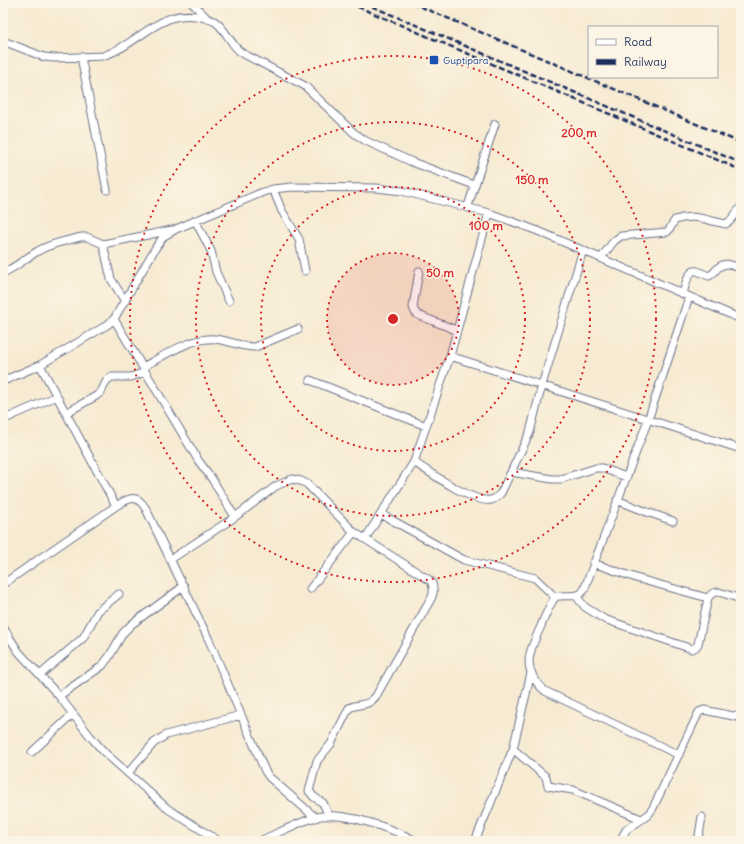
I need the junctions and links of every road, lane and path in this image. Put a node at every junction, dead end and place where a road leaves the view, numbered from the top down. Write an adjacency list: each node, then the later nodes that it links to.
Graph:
1 (192, 3): 4 (street)
2 (733, 3): 3 (street)
3 (741, 5)
4 (206, 18): 6 (street); 8 (street)
5 (3, 41): 6 (street)
6 (81, 57): 10 (street)
7 (495, 124): 8 (street)
8 (474, 185): 11 (street)
9 (273, 189): 11 (street); 14 (street); 21 (street)
10 (107, 190)
11 (468, 206): 13 (street)
12 (741, 206): 18 (street)
13 (489, 212): 17 (street); 29 (street)
14 (195, 220): 15 (street); 24 (street)
15 (176, 229): 16 (street); 25 (street)
16 (103, 244): 22 (street); 25 (street)
17 (583, 250): 18 (street); 35 (street)
18 (601, 258): 23 (street)
19 (741, 269): 23 (street)
20 (419, 270): 29 (street)
21 (305, 271)
22 (3, 273)
23 (686, 295): 27 (street); 39 (street)
24 (229, 301)
25 (125, 302): 26 (street)
26 (114, 319): 31 (street); 32 (street)
27 (741, 319)
28 (298, 329): 32 (street)
29 (456, 330): 30 (street)
30 (450, 356): 35 (street); 40 (street)
31 (40, 365): 34 (street); 36 (street)
32 (144, 369): 37 (street); 48 (street)
33 (310, 380): 40 (street)
34 (3, 381)
35 (542, 385): 39 (street); 43 (street)
36 (57, 396): 37 (street); 38 (street)
37 (66, 413): 46 (street)
38 (8, 418)
39 (648, 420): 41 (street); 44 (street)
40 (426, 426): 42 (street)
41 (741, 449)
42 (414, 462): 43 (street); 47 (street)
43 (512, 472): 44 (street)
44 (626, 477): 45 (street)
45 (617, 500): 49 (street); 53 (street)
46 (116, 506): 52 (street); 54 (street)
47 (381, 514): 51 (street); 59 (street)
48 (235, 517): 50 (street); 52 (street)
49 (673, 521)
50 (354, 532): 51 (street); 56 (street)
51 (365, 539): 73 (street)
52 (171, 559): 55 (street)
53 (593, 563): 58 (street); 60 (street)
54 (3, 584)
55 (184, 586): 65 (street); 67 (street)
56 (310, 589)
57 (119, 594): 64 (street)
58 (576, 596): 59 (street); 60 (street)
59 (555, 598): 63 (street)
60 (708, 598): 61 (street)
61 (741, 599)
62 (3, 627): 64 (street)
63 (531, 673): 69 (street); 71 (street)
64 (40, 675): 65 (street)
65 (59, 696): 66 (street)
66 (73, 714): 70 (street); 72 (street)
67 (241, 715): 72 (street); 75 (street)
68 (741, 717): 71 (street)
69 (513, 749): 76 (street); 80 (street)
70 (32, 752)
71 (679, 755): 76 (street)
72 (128, 773): 78 (street)
73 (329, 816): 75 (street); 79 (street)
74 (702, 817): 82 (street)
75 (316, 818): 77 (street)
76 (642, 819): 81 (street)
77 (263, 840)
78 (219, 841)
79 (416, 841)
80 (475, 841)
81 (620, 841)
82 (698, 841)

